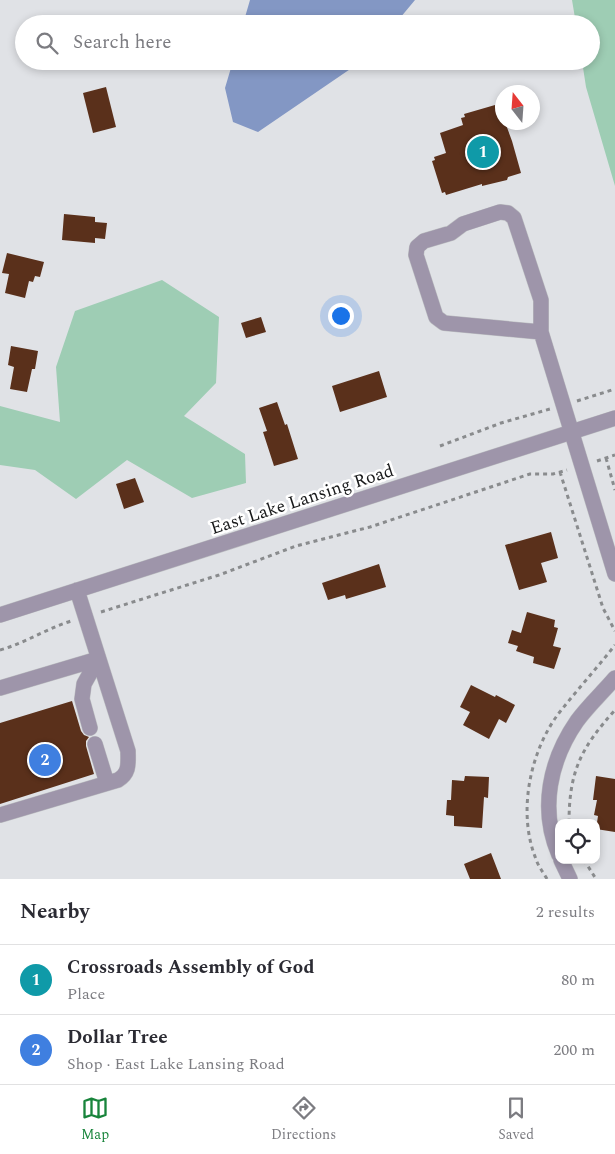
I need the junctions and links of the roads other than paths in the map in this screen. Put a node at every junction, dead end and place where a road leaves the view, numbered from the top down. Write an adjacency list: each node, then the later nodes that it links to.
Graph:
1 (541, 332): 1 (street); 3 (street)
2 (615, 418): 3 (street, East Lake Lansing Road)
3 (572, 432): 4 (street); 5 (street, East Lake Lansing Road)
4 (615, 574)
5 (77, 590): 6 (street, East Lake Lansing Road); 7 (street)
6 (0, 615)
7 (98, 659): 9 (street); 10 (street); 12 (street)
8 (615, 678): 14 (street)
9 (0, 688)
10 (90, 728)
11 (95, 744): 12 (street)
12 (107, 783): 13 (street)
13 (0, 815)
14 (555, 846)
15 (563, 864): 16 (street)
16 (570, 879)

